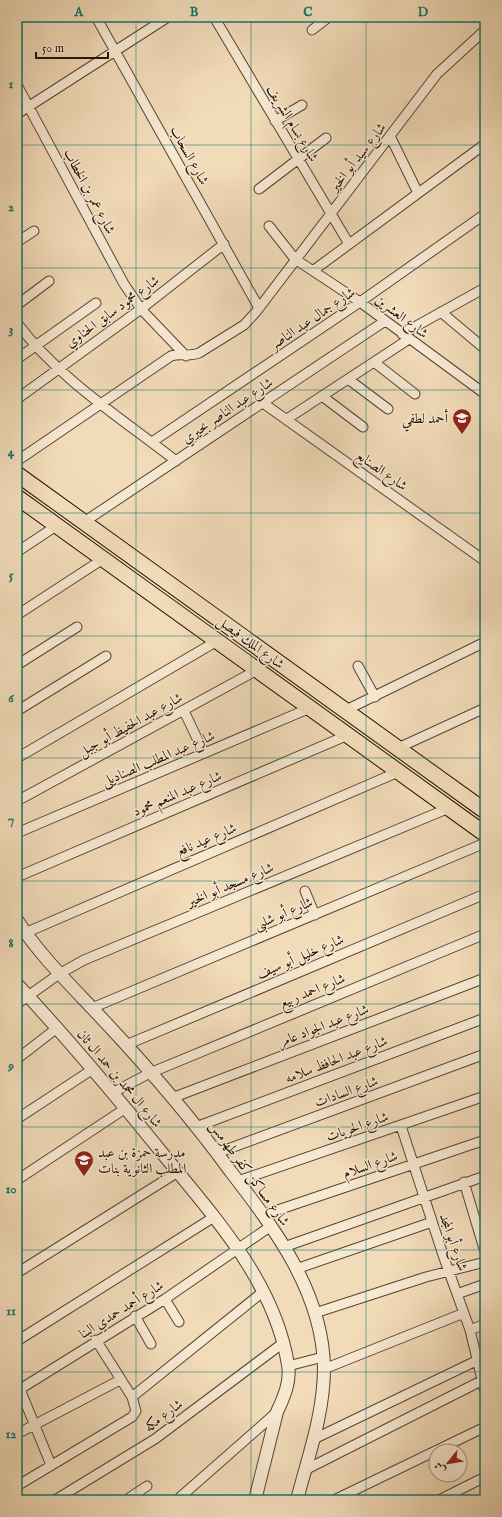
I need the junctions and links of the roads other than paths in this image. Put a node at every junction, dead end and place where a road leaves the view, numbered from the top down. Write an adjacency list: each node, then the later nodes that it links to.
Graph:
1 (96, 17): 7 (street, شارع السحاب)
2 (168, 17): 7 (street)
3 (214, 17): 12 (street, شارع بسام الشريف)
4 (329, 17): 5 (street)
5 (312, 30)
6 (485, 30): 13 (street, شارع سيد أبو الخير)
7 (116, 51): 10 (street); 24 (street, شارع السحاب)
8 (17, 85): 10 (street, شارع عمر بن الخطاب)
9 (302, 105): 12 (street)
10 (29, 107): 11 (street); 33 (street, شارع عمر بن الخطاب)
11 (17, 114)
12 (276, 121): 16 (street, شارع بسام الشريف)
13 (390, 136): 18 (street); 19 (street, شارع سيد أبو الخير)
14 (326, 138): 16 (street)
15 (485, 144): 18 (street)
16 (298, 159): 17 (street); 19 (street, شارع بسام الشريف)
17 (259, 189)
18 (418, 193): 25 (street)
19 (330, 214): 25 (street, شارع بسام الشريف); 26 (street, شارع سيد أبو الخير)
20 (485, 214): 30 (street, شارع جمال عبد الناصر)
21 (269, 226): 26 (street, شارع العشرين)
22 (34, 232): 23 (street)
23 (17, 242)
24 (224, 244): 33 (street, شارع محمود سابق الحناوي); 34 (street, شارع السحاب)
25 (349, 244): 27 (street)
26 (295, 260): 27 (street, شارع العشرين); 34 (street, شارع سيد أبو الخير)
27 (314, 270): 30 (street, شارع العشرين)
28 (49, 281): 32 (street)
29 (481, 290): 35 (street)
30 (360, 302): 36 (street, شارع العشرين); 55 (street, شارع جمال عبد الناصر)
31 (96, 303): 39 (street)
32 (17, 305)
33 (141, 308): 41 (street, شارع عمر بن الخطاب); 44 (street, شارع محمود سابق الحناوي)
34 (259, 308): 41 (street, شارع سيد أبو الخير)
35 (441, 312): 38 (street); 40 (street)
36 (385, 321): 38 (street, شارع العشرين); 50 (street, شارع عبد الناصر بحيري)
37 (17, 323): 39 (street)
38 (405, 337): 43 (street); 47 (street, شارع العشرين)
39 (36, 346): 42 (street); 44 (street)
40 (485, 349)
41 (186, 356): 51 (street, شارع سيد أبو الخير)
42 (17, 359)
43 (374, 362): 45 (street); 46 (street)
44 (57, 368): 49 (street, شارع محمود سابق الحناوي); 51 (street)
45 (348, 379): 48 (street); 52 (street)
46 (415, 394)
47 (485, 394)
48 (322, 396): 53 (street); 54 (street)
49 (17, 399)
50 (263, 403): 53 (street, شارع الصنايع); 57 (street, شارع عبد الناصر بحيري)
51 (101, 404): 55 (street); 56 (street, شارع سيد أبو الخير)
52 (388, 409)
53 (286, 419): 64 (street, شارع الصنايع)
54 (363, 427)
55 (152, 442): 57 (street)
56 (17, 461)
57 (176, 461): 60 (street, شارع عبد الناصر بحيري)
58 (17, 474): 60 (main road, شارع الملك فيصل)
59 (17, 497): 61 (main road, شارع الملك فيصل)
60 (84, 522): 65 (main road, شارع الملك فيصل)
61 (56, 526): 62 (street); 63 (main road, شارع الملك فيصل)
62 (17, 552)
63 (103, 559): 66 (main road, شارع الملك فيصل); 68 (street)
64 (485, 560)
65 (186, 596): 66 (main road); 67 (main road, شارع الملك فيصل)
66 (178, 613): 70 (main road, شارع الملك فيصل)
67 (212, 614): 70 (main road); 80 (main road, شارع الملك فيصل)
68 (17, 615)
69 (77, 627): 74 (street)
70 (203, 631): 71 (main road, شارع الملك فيصل)
71 (217, 641): 76 (main road, شارع الملك فيصل); 86 (street)
72 (485, 642): 77 (street)
73 (106, 656): 81 (street)
74 (17, 665)
75 (358, 666): 77 (street)
76 (257, 670): 78 (main road, شارع الملك فيصل); 82 (street, شارع عبد الحفيظ أبو جبل)
77 (375, 697): 80 (street)
78 (310, 708): 83 (main road, شارع الملك فيصل); 85 (street, شارع عبد المطلب الصناديلى)
79 (485, 708): 84 (street)
80 (346, 710): 84 (main road, شارع الملك فيصل)
81 (17, 711)
82 (184, 711): 85 (street); 88 (street, شارع عبد الحفيظ أبو جبل)
83 (348, 735): 87 (main road, شارع الملك فيصل); 94 (street, شارع عبد المنعم محمود)
84 (398, 748): 90 (main road, شارع الملك فيصل)
85 (204, 753): 91 (street, شارع عبد المطلب الصناديلى)
86 (17, 758)
87 (398, 772): 89 (main road, شارع الملك فيصل); 99 (street, شارع عيد نافع)
88 (17, 801)
89 (449, 808): 92 (main road, شارع الملك فيصل); 101 (street, شارع مسجد أبو الخير)
90 (485, 811)
91 (17, 833)
92 (485, 834)
93 (485, 843): 97 (street, شارع أبو شلبى)
94 (17, 877)
95 (304, 892): 97 (street)
96 (485, 894): 109 (street, شارع خليل أبو سيف)
97 (315, 915): 106 (street, شارع أبو شلبى)
98 (17, 920): 99 (street, شارع مساكن كفر طهرمس)
99 (25, 932): 101 (street, شارع مساكن كفر طهرمس)
100 (485, 934): 113 (street, شارع احمد ربيع)
101 (59, 974): 104 (street, شارع مسجد أبو الخير); 106 (street, شارع مساكن كفر طهرمس)
102 (485, 978): 116 (street, شارع عبد الجواد عامر)
103 (17, 984): 104 (street, شارع ال محمد بن حمد ال ثان)
104 (28, 995): 105 (street, شارع مسجد أبو الخير); 108 (street, شارع ال محمد بن حمد ال ثان)
105 (17, 1004)
106 (92, 1008): 109 (street, شارع مساكن كفر طهرمس)
107 (485, 1018): 119 (street, شارع عبد الحافظ سلامه)
108 (57, 1028): 111 (street); 112 (street, شارع ال محمد بن حمد ال ثان)
109 (126, 1045): 113 (street, شارع مساكن كفر طهرمس)
110 (485, 1054): 122 (street, شارع السادات)
111 (17, 1059)
112 (93, 1069): 114 (street, شارع ال محمد بن حمد ال ثان); 118 (street)
113 (150, 1073): 114 (street, شارع احمد ربيع); 116 (street, شارع مساكن كفر طهرمس)
114 (114, 1092): 117 (street, شارع ال محمد بن حمد ال ثان)
115 (485, 1096): 120 (street, شارع الحريات)
116 (172, 1098): 119 (street, شارع مساكن كفر طهرمس)
117 (126, 1108): 124 (street, شارع ال محمد بن حمد ال ثان); 126 (street)
118 (17, 1120)
119 (196, 1126): 122 (street, شارع مساكن كفر طهرمس)
120 (401, 1126): 123 (street, شارع أبو المجد); 127 (street, شارع الحريات)
121 (485, 1140): 123 (street, شارع السلام)
122 (217, 1153): 127 (street, شارع مساكن كفر طهرمس)
123 (413, 1164): 129 (street, شارع أبو المجد); 130 (street, شارع السلام)
124 (178, 1172): 131 (street, شارع ال محمد بن حمد ال ثان); 140 (street)
125 (485, 1176): 128 (street)
126 (17, 1180)
127 (238, 1181): 130 (street, شارع مساكن كفر طهرمس)
128 (464, 1182): 129 (street); 136 (street)
129 (424, 1198): 132 (street, شارع أبو المجد); 134 (street)
130 (263, 1215): 133 (street, شارع مساكن كفر طهرمس)
131 (214, 1216): 135 (street, شارع ال محمد بن حمد ال ثان); 152 (street)
132 (432, 1222): 138 (street); 139 (street, شارع أبو المجد)
133 (271, 1226): 134 (street, شارع مساكن كفر طهرمس); 135 (street, شارع أحمد حمدي البنا)
134 (284, 1247): 138 (street, شارع مساكن كفر طهرمس)
135 (238, 1249): 142 (street, شارع ال محمد بن حمد ال ثان); 144 (street, شارع أحمد حمدي البنا)
136 (485, 1252)
137 (485, 1262): 139 (street)
138 (296, 1269): 145 (street, شارع مساكن كفر طهرمس)
139 (449, 1271): 143 (street, شارع أبو المجد); 145 (street)
140 (17, 1272)
141 (485, 1284): 143 (street)
142 (264, 1291): 153 (street, شارع ال محمد بن حمد ال ثان); 162 (street)
143 (458, 1294): 146 (street, شارع أبو المجد)
144 (165, 1299): 147 (street, شارع أحمد حمدي البنا); 148 (street)
145 (315, 1313): 156 (street, شارع مساكن كفر طهرمس)
146 (464, 1313): 150 (street, شارع أبو المجد); 156 (street)
147 (135, 1316): 151 (street, شارع أحمد حمدي البنا); 154 (street)
148 (180, 1322)
149 (485, 1324): 150 (street)
150 (470, 1330): 155 (street, شارع أبو المجد)
151 (96, 1340): 158 (street); 160 (street, شارع أحمد حمدي البنا)
152 (17, 1341)
153 (283, 1343): 157 (street, شارع ال محمد بن حمد ال ثان); 173 (street, شارع مكه)
154 (151, 1344)
155 (478, 1360): 159 (street, شارع أبو المجد); 167 (street)
156 (323, 1363): 157 (street); 167 (street, شارع مساكن كفر طهرمس)
157 (288, 1366): 163 (street, شارع ال محمد بن حمد ال ثان)
158 (120, 1380): 162 (street); 164 (street)
159 (484, 1380): 161 (street, شارع أبو المجد); 169 (street)
160 (18, 1387): 164 (street)
161 (485, 1392)
162 (132, 1397): 168 (street)
163 (277, 1412): 175 (street); 176 (street, شارع ال محمد بن حمد ال ثان)
164 (34, 1424): 166 (street); 168 (street)
165 (485, 1427): 178 (street)
166 (17, 1434)
167 (314, 1439): 169 (street, شارع مساكن كفر طهرمس)
168 (50, 1465): 171 (street)
169 (305, 1470): 177 (street, شارع مساكن كفر طهرمس)
170 (485, 1477): 179 (street)
171 (17, 1486)
172 (146, 1486): 174 (street)
173 (55, 1500)
174 (126, 1500)
175 (177, 1500)
176 (255, 1500)
177 (297, 1500)
178 (334, 1500)
179 (439, 1500)

